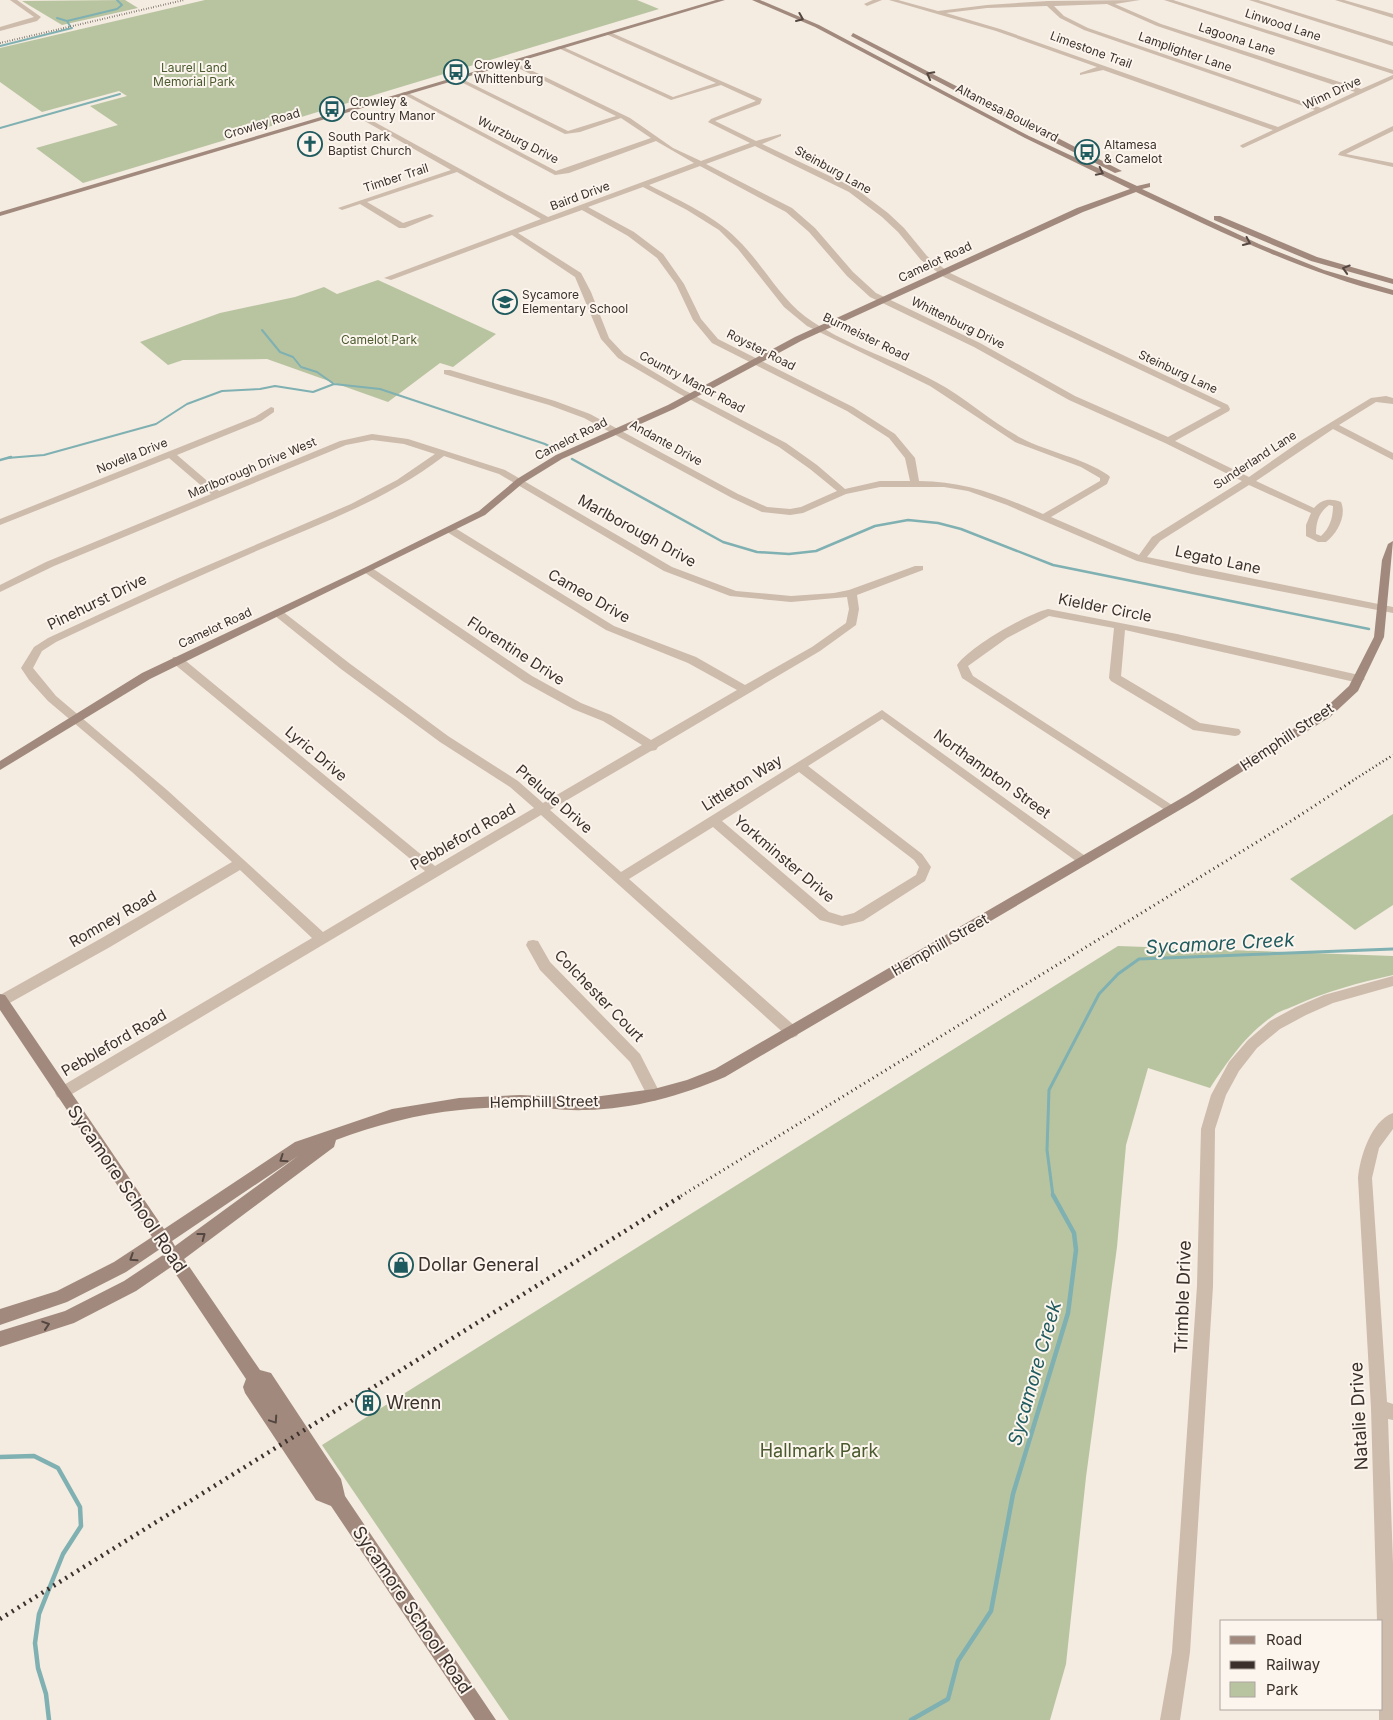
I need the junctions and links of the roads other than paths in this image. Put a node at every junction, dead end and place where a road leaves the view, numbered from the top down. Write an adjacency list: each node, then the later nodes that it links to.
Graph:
1 (15, 0): 20 (street)
2 (702, 0): 19 (main road, Crowley Road)
3 (722, 0): 22 (main road, Crowley Road)
4 (755, 0): 17 (main road, Altamesa Boulevard, one-way to 17)
5 (879, 0): 14 (street)
6 (892, 0): 15 (street, Limestone Trail)
7 (1137, 0): 12 (street)
8 (1167, 0): 27 (street, Linwood Lane)
9 (1252, 0): 23 (street)
10 (1338, 0): 16 (street)
11 (779, 2): 17 (main road, Altamesa Boulevard)
12 (1107, 2): 13 (street); 32 (street, Lagoona Lane)
13 (1048, 3): 15 (street); 37 (street, Lamplighter Lane)
14 (867, 4)
15 (937, 13): 26 (street, Limestone Trail)
16 (1393, 16)
17 (820, 23): 18 (main road); 35 (main road, Altamesa Boulevard)
18 (831, 24)
19 (618, 26): 22 (main road); 24 (main road, Crowley Road)
20 (0, 29)
21 (849, 32): 33 (main road, Altamesa Boulevard, one-way to 21)
22 (610, 34): 24 (main road, Crowley Road); 31 (street, Steinburg Lane)
23 (1393, 44)
24 (559, 46): 25 (main road, Crowley Road); 31 (street)
25 (510, 62): 30 (main road, Crowley Road); 38 (street, Whittenburg Drive)
26 (1105, 67): 28 (street); 39 (street, Limestone Trail)
27 (1393, 72)
28 (1082, 74)
29 (1393, 77): 32 (street, Winn Drive)
30 (456, 78): 34 (main road, Crowley Road); 38 (street)
31 (722, 83): 43 (street, Steinburg Lane)
32 (1362, 92): 37 (street, Winn Drive)
33 (964, 93): 35 (main road); 48 (main road, Altamesa Boulevard)
34 (404, 94): 36 (main road, Crowley Road); 42 (street, Wurzburg Drive)
35 (950, 96): 52 (main road, Altamesa Boulevard, one-way to 52)
36 (349, 110): 47 (street); 56 (main road, Crowley Road)
37 (1321, 110): 39 (street, Winn Drive)
38 (622, 116): 42 (street, Whittenburg Drive)
39 (1280, 130): 44 (street)
40 (1391, 131): 46 (street)
41 (779, 135): 43 (street, Baird Drive)
42 (656, 139): 45 (street, Whittenburg Drive)
43 (756, 143): 45 (street, Baird Drive); 60 (street, Steinburg Lane)
44 (1243, 146)
45 (701, 164): 50 (street, Baird Drive); 64 (street, Whittenburg Drive)
46 (1393, 165)
47 (457, 170): 53 (street, Timber Trail); 58 (street)
48 (1124, 174)
49 (1133, 178): 51 (main road)
50 (644, 185): 54 (street, Baird Drive); 65 (street, Burmeister Road)
51 (1147, 185): 52 (main road, Camelot Road); 62 (main road, one-way to 51)
52 (1136, 189): 60 (main road, Camelot Road); 63 (main road, Altamesa Boulevard, one-way to 63)
53 (361, 202): 55 (street, Timber Trail); 57 (street)
54 (582, 207): 58 (street, Baird Drive); 66 (street, Royster Road)
55 (342, 208)
56 (0, 214)
57 (430, 216)
58 (548, 220): 59 (street, Baird Drive)
59 (513, 233): 61 (street, Baird Drive); 68 (street, Country Manor Road)
60 (943, 272): 64 (main road, Camelot Road); 73 (street, Steinburg Lane)
61 (388, 278)
62 (1393, 282)
63 (1393, 293)
64 (883, 300): 65 (main road, Camelot Road); 73 (street, Whittenburg Drive)
65 (820, 329): 66 (main road, Camelot Road); 84 (street, Burmeister Road)
66 (753, 362): 68 (main road, Camelot Road); 79 (street, Royster Road)
67 (446, 372): 72 (street, Andante Drive)
68 (690, 397): 72 (main road, Camelot Road); 80 (street, Country Manor Road)
69 (1393, 401): 71 (street, Sunderland Lane)
70 (271, 410): 75 (street, Novella Drive)
71 (1332, 425): 76 (street); 78 (street, Sunderland Lane)
72 (616, 430): 77 (main road, Camelot Road); 82 (street, Andante Drive)
73 (1168, 440): 78 (street, Whittenburg Drive)
74 (442, 452): 77 (street, Marlborough Drive West); 81 (street, Marlborough Drive West); 100 (street, Pinehurst Drive)
75 (170, 454): 81 (street); 85 (street, Novella Drive)
76 (1393, 457)
77 (520, 481): 86 (main road, Camelot Road); 92 (street, Marlborough Drive)
78 (1248, 481): 83 (street, Whittenburg Drive); 88 (street, Sunderland Lane)
79 (915, 483): 80 (street, Legato Lane); 84 (street, Legato Lane)
80 (843, 492): 82 (street, Legato Lane)
81 (218, 496): 91 (street, Marlborough Drive West)
82 (785, 512)
83 (1316, 512)
84 (1044, 517): 88 (street, Legato Lane)
85 (0, 522)
86 (451, 530): 90 (main road, Camelot Road); 98 (street, Cameo Drive)
87 (1393, 544): 93 (main road, Hemphill Street)
88 (1141, 559): 93 (street, Legato Lane)
89 (919, 568): 92 (street, Marlborough Drive)
90 (368, 570): 94 (main road, Camelot Road); 102 (street, Florentine Drive)
91 (0, 589)
92 (850, 593): 98 (street, Pebbleford Road)
93 (1387, 609): 97 (main road, Hemphill Street)
94 (278, 613): 96 (main road, Camelot Road); 105 (street, Prelude Drive)
95 (1120, 625): 97 (street, Kielder Circle); 101 (street); 106 (street, Kielder Circle)
96 (178, 660): 100 (main road, Camelot Road); 110 (street, Lyric Drive)
97 (1359, 679): 106 (main road, Hemphill Street)
98 (745, 690): 102 (street, Pebbleford Road)
99 (882, 714): 104 (street, Littleton Way); 108 (street, Northampton Street)
100 (77, 718): 103 (main road, Camelot Road); 109 (street, Pinehurst Drive)
101 (1235, 732)
102 (652, 746): 105 (street, Pebbleford Road)
103 (0, 766)
104 (799, 766): 107 (street, Littleton Way); 107 (street, Yorkminster Drive)
105 (542, 809): 110 (street, Pebbleford Road); 111 (street, Prelude Drive)
106 (1171, 810): 108 (main road, Hemphill Street)
107 (713, 820): 111 (street, Littleton Way)
108 (1084, 861): 116 (main road, Hemphill Street)
109 (241, 863): 112 (street, Pinehurst Drive); 115 (street, Romney Road)
110 (434, 872): 112 (street, Pebbleford Road)
111 (620, 879): 116 (street, Prelude Drive)
112 (322, 939): 117 (street, Pebbleford Road)
113 (533, 946): 118 (street, Colchester Court)
114 (1393, 981): 128 (street, Trimble Drive)
115 (0, 1000): 117 (main road, Sycamore School Road)
116 (792, 1032): 118 (main road, Hemphill Street)
117 (62, 1093): 121 (main road, Sycamore School Road)
118 (654, 1096): 120 (main road, Hemphill Street)
119 (1393, 1119): 125 (street, Natalie Drive)
120 (343, 1131): 121 (main road, Hemphill Street, one-way to 121); 122 (main road, Hemphill Street, one-way to 120)
121 (160, 1240): 122 (main road, Sycamore School Road); 123 (main road, Hemphill Street, one-way to 123)
122 (172, 1258): 124 (main road, Hemphill Street, one-way to 122); 127 (main road, Sycamore School Road)
123 (0, 1316)
124 (0, 1339)
125 (1386, 1410): 126 (street, Natalie Drive)
126 (1390, 1619): 129 (street, Natalie Drive)
127 (486, 1720)
128 (1170, 1720)
129 (1389, 1720)

